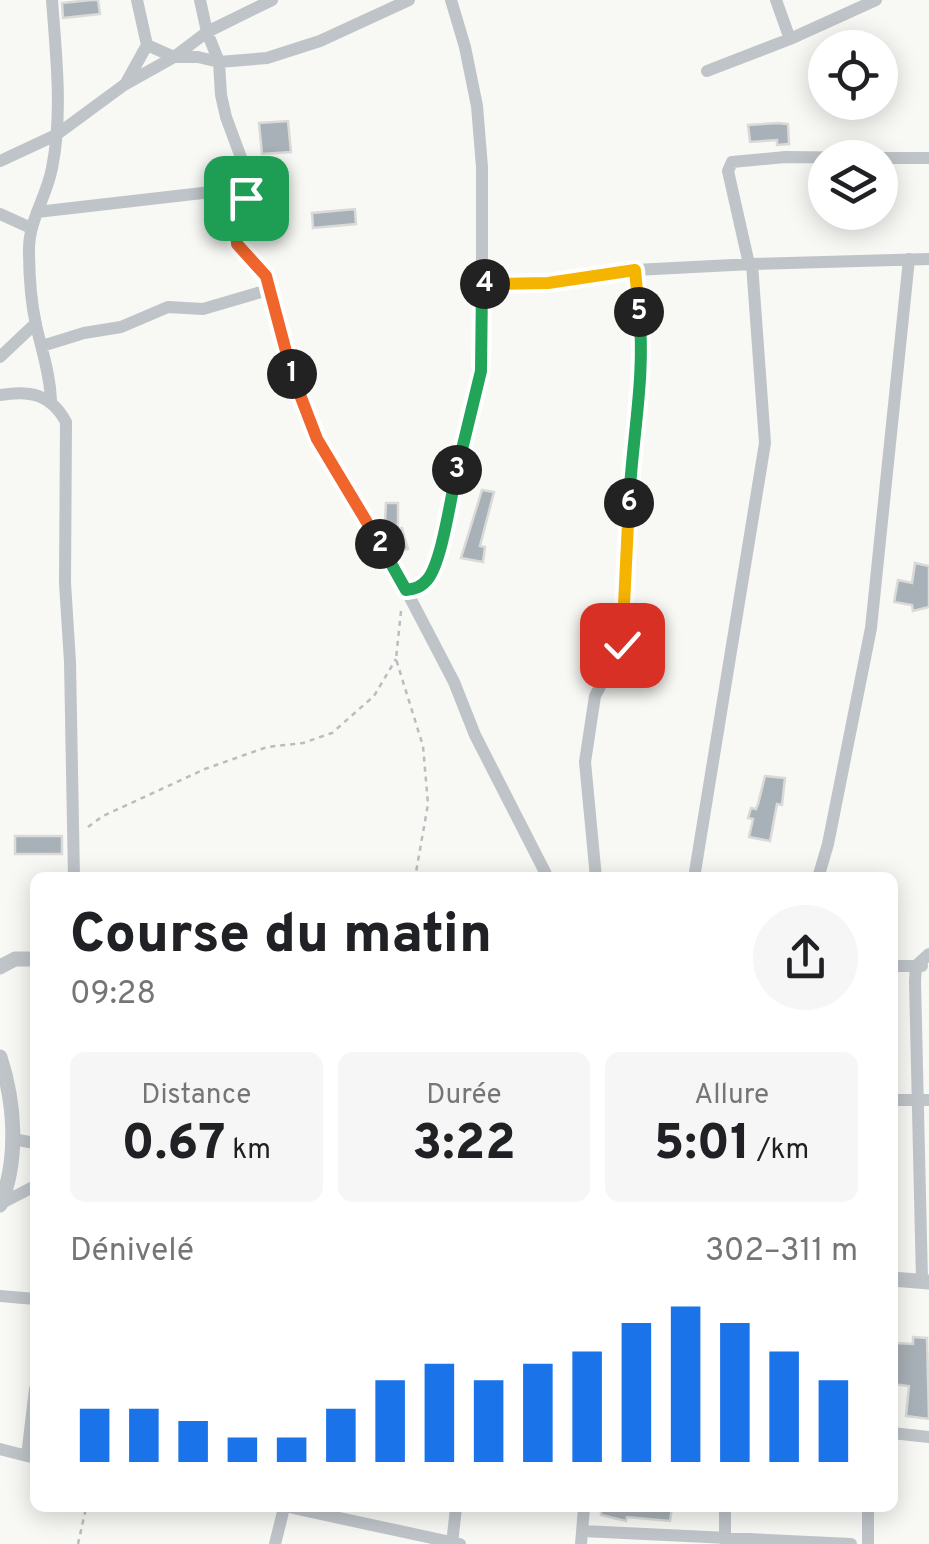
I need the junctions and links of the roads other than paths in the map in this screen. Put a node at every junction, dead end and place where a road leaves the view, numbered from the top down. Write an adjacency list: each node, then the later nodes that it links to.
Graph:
1 (52, 0): 16 (street)
2 (137, 0): 11 (street)
3 (200, 0): 9 (street)
4 (272, 0): 9 (street)
5 (409, 0): 13 (street)
6 (451, 0): 29 (street)
7 (776, 0): 10 (street)
8 (876, 0): 10 (street)
9 (207, 32): 12 (street); 13 (street)
10 (790, 39): 14 (street)
11 (147, 45): 12 (street); 15 (street)
12 (174, 58): 13 (street); 15 (street)
13 (219, 62): 21 (street)
14 (707, 71)
15 (124, 86): 16 (street)
16 (56, 135): 20 (street); 22 (street)
17 (808, 156): 27 (street)
18 (898, 158): 19 (street)
19 (929, 158)
20 (0, 161)
21 (246, 188): 22 (street); 30 (street)
22 (37, 212): 24 (street)
23 (0, 214): 24 (street)
24 (31, 228): 31 (street)
25 (909, 259): 26 (street); 27 (street); 41 (street)
26 (929, 260)
27 (750, 264): 28 (street); 40 (street)
28 (635, 270): 29 (street); 39 (street)
29 (482, 284): 36 (street)
30 (270, 289): 32 (street); 36 (street)
31 (36, 324): 32 (street); 33 (street)
32 (42, 346): 35 (street)
33 (0, 357)
34 (0, 395): 35 (street)
35 (51, 400): 37 (street)
36 (406, 590): 38 (street)
37 (74, 872)
38 (545, 872)
39 (595, 872)
40 (695, 872)
41 (820, 872)
42 (929, 954): 45 (street)
43 (5, 959): 44 (street)
44 (30, 960)
45 (922, 966): 48 (street)
46 (0, 1057): 49 (street)
47 (898, 1100): 48 (street)
48 (924, 1100): 54 (street)
49 (12, 1139): 50 (street); 52 (street)
50 (30, 1142)
51 (28, 1195): 52 (street)
52 (1, 1204)
53 (898, 1279): 54 (street)
54 (926, 1281)
55 (0, 1296): 56 (street)
56 (30, 1299)
57 (898, 1434): 58 (street)
58 (929, 1437)
59 (0, 1449): 60 (street)
60 (30, 1457)
61 (283, 1512): 69 (street)
62 (315, 1512): 70 (street)
63 (456, 1512): 70 (street)
64 (584, 1512): 67 (street)
65 (725, 1512): 68 (street)
66 (868, 1512): 72 (street)
67 (582, 1538): 68 (street)
68 (725, 1540): 71 (street)
69 (275, 1544)
70 (455, 1544)
71 (851, 1544)
72 (868, 1544)

